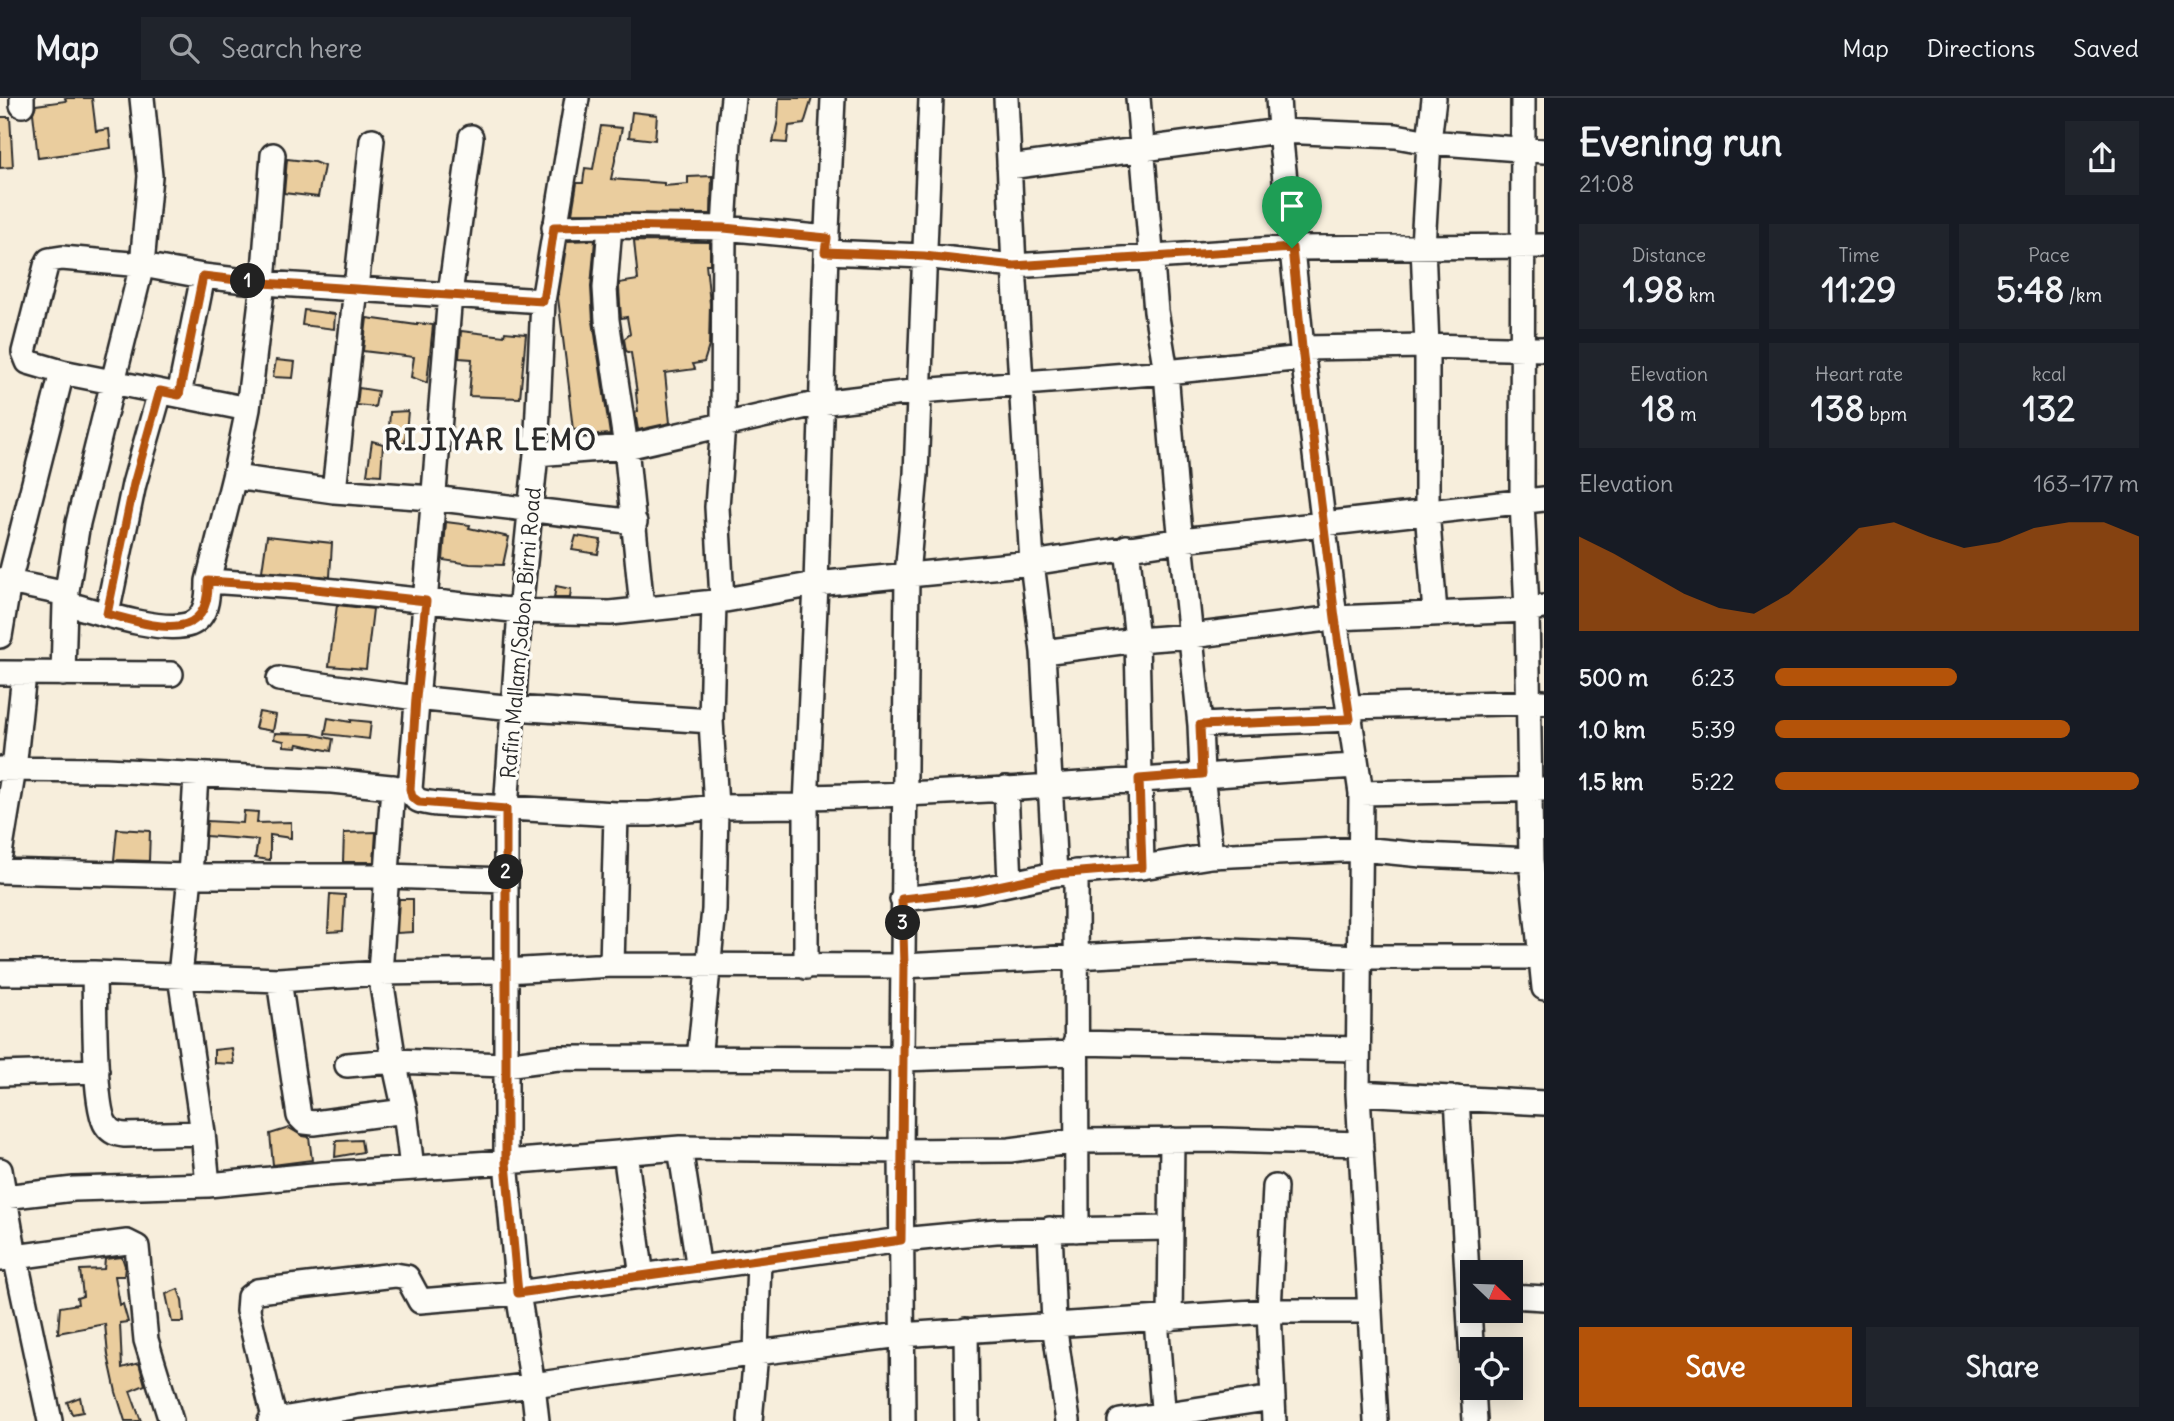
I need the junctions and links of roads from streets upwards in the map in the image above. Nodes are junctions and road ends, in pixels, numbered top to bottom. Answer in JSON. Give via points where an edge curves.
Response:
{"nodes":[{"id":1,"x":142,"y":98,"type":"edge"},
{"id":2,"x":577,"y":98,"type":"edge"},
{"id":3,"x":733,"y":98,"type":"edge"},
{"id":4,"x":833,"y":98,"type":"edge"},
{"id":5,"x":931,"y":98,"type":"edge"},
{"id":6,"x":1006,"y":98,"type":"edge"},
{"id":7,"x":1138,"y":98,"type":"edge"},
{"id":8,"x":1279,"y":98,"type":"edge"},
{"id":9,"x":1434,"y":98,"type":"edge"},
{"id":10,"x":1523,"y":98,"type":"edge"},
{"id":11,"x":1280,"y":131,"type":"junction"},
{"id":12,"x":471,"y":137,"type":"dead end"},
{"id":13,"x":372,"y":140,"type":"dead end"},
{"id":14,"x":1429,"y":142,"type":"junction"},
{"id":15,"x":1142,"y":149,"type":"junction"},
{"id":16,"x":1534,"y":151,"type":"edge"},
{"id":17,"x":273,"y":155,"type":"dead end"},
{"id":18,"x":1009,"y":167,"type":"junction"},
{"id":19,"x":610,"y":226,"type":"junction"},
{"id":20,"x":554,"y":227,"type":"junction"},
{"id":21,"x":724,"y":228,"type":"junction"},
{"id":22,"x":826,"y":245,"type":"junction"},
{"id":23,"x":1423,"y":246,"type":"junction"},
{"id":24,"x":1534,"y":246,"type":"edge"},
{"id":25,"x":1292,"y":248,"type":"junction"},
{"id":26,"x":924,"y":256,"type":"junction"},
{"id":27,"x":1151,"y":259,"type":"junction"},
{"id":28,"x":142,"y":265,"type":"junction"},
{"id":29,"x":1014,"y":266,"type":"junction"},
{"id":30,"x":203,"y":276,"type":"junction"},
{"id":31,"x":263,"y":283,"type":"junction"},
{"id":32,"x":356,"y":288,"type":"junction"},
{"id":33,"x":450,"y":294,"type":"junction"},
{"id":34,"x":543,"y":301,"type":"junction"},
{"id":35,"x":1427,"y":346,"type":"junction"},
{"id":36,"x":1534,"y":349,"type":"edge"},
{"id":37,"x":1302,"y":353,"type":"junction"},
{"id":38,"x":62,"y":372,"type":"junction"},
{"id":39,"x":1166,"y":372,"type":"junction"},
{"id":40,"x":112,"y":382,"type":"junction"},
{"id":41,"x":1022,"y":384,"type":"junction"},
{"id":42,"x":920,"y":391,"type":"junction"},
{"id":43,"x":170,"y":393,"type":"junction"},
{"id":44,"x":820,"y":403,"type":"junction"},
{"id":45,"x":248,"y":409,"type":"junction"},
{"id":46,"x":723,"y":424,"type":"junction"},
{"id":47,"x":626,"y":447,"type":"junction"},
{"id":48,"x":536,"y":454,"type":"junction"},
{"id":49,"x":234,"y":477,"type":"junction"},
{"id":50,"x":334,"y":491,"type":"junction"},
{"id":51,"x":432,"y":498,"type":"junction"},
{"id":52,"x":1533,"y":500,"type":"edge"},
{"id":53,"x":530,"y":509,"type":"junction"},
{"id":54,"x":1427,"y":510,"type":"junction"},
{"id":55,"x":635,"y":522,"type":"junction"},
{"id":56,"x":1324,"y":522,"type":"junction"},
{"id":57,"x":1182,"y":540,"type":"junction"},
{"id":58,"x":1127,"y":547,"type":"junction"},
{"id":59,"x":1032,"y":563,"type":"junction"},
{"id":60,"x":907,"y":575,"type":"junction"},
{"id":61,"x":5,"y":581,"type":"edge"},
{"id":62,"x":208,"y":581,"type":"junction"},
{"id":63,"x":816,"y":584,"type":"junction"},
{"id":64,"x":66,"y":599,"type":"junction"},
{"id":65,"x":426,"y":601,"type":"junction"},
{"id":66,"x":718,"y":601,"type":"junction"},
{"id":67,"x":642,"y":608,"type":"junction"},
{"id":68,"x":1535,"y":609,"type":"edge"},
{"id":69,"x":520,"y":611,"type":"junction"},
{"id":70,"x":1435,"y":613,"type":"junction"},
{"id":71,"x":107,"y":614,"type":"junction"},
{"id":72,"x":1335,"y":618,"type":"junction"},
{"id":73,"x":0,"y":636,"type":"edge"},
{"id":74,"x":1191,"y":636,"type":"junction"},
{"id":75,"x":1137,"y":640,"type":"junction"},
{"id":76,"x":1043,"y":652,"type":"junction"},
{"id":77,"x":0,"y":673,"type":"edge"},
{"id":78,"x":24,"y":674,"type":"junction"},
{"id":79,"x":63,"y":674,"type":"junction"},
{"id":80,"x":171,"y":674,"type":"dead end"},
{"id":81,"x":279,"y":680,"type":"dead end"},
{"id":82,"x":416,"y":698,"type":"junction"},
{"id":83,"x":1536,"y":702,"type":"edge"},
{"id":84,"x":514,"y":708,"type":"junction"},
{"id":85,"x":1350,"y":713,"type":"junction"},
{"id":86,"x":711,"y":720,"type":"junction"},
{"id":87,"x":1200,"y":725,"type":"junction"},
{"id":88,"x":1357,"y":766,"type":"junction"},
{"id":89,"x":7,"y":769,"type":"edge"},
{"id":90,"x":1202,"y":774,"type":"junction"},
{"id":91,"x":196,"y":776,"type":"junction"},
{"id":92,"x":1139,"y":779,"type":"junction"},
{"id":93,"x":1049,"y":786,"type":"junction"},
{"id":94,"x":401,"y":788,"type":"junction"},
{"id":95,"x":1006,"y":788,"type":"junction"},
{"id":96,"x":1538,"y":789,"type":"edge"},
{"id":97,"x":1361,"y":793,"type":"junction"},
{"id":98,"x":905,"y":796,"type":"junction"},
{"id":99,"x":807,"y":802,"type":"junction"},
{"id":100,"x":716,"y":807,"type":"junction"},
{"id":101,"x":506,"y":809,"type":"junction"},
{"id":102,"x":616,"y":814,"type":"junction"},
{"id":103,"x":1361,"y":849,"type":"junction"},
{"id":104,"x":0,"y":854,"type":"edge"},
{"id":105,"x":1212,"y":856,"type":"junction"},
{"id":106,"x":1536,"y":865,"type":"edge"},
{"id":107,"x":1142,"y":867,"type":"junction"},
{"id":108,"x":0,"y":871,"type":"edge"},
{"id":109,"x":1066,"y":873,"type":"junction"},
{"id":110,"x":190,"y":876,"type":"junction"},
{"id":111,"x":387,"y":876,"type":"junction"},
{"id":112,"x":506,"y":880,"type":"junction"},
{"id":113,"x":1010,"y":883,"type":"junction"},
{"id":114,"x":902,"y":899,"type":"junction"},
{"id":115,"x":1358,"y":957,"type":"junction"},
{"id":116,"x":1543,"y":957,"type":"edge"},
{"id":117,"x":1076,"y":958,"type":"junction"},
{"id":118,"x":709,"y":964,"type":"junction"},
{"id":119,"x":612,"y":965,"type":"junction"},
{"id":120,"x":904,"y":966,"type":"junction"},
{"id":121,"x":806,"y":967,"type":"junction"},
{"id":122,"x":505,"y":971,"type":"junction"},
{"id":123,"x":94,"y":972,"type":"junction"},
{"id":124,"x":0,"y":973,"type":"edge"},
{"id":125,"x":380,"y":973,"type":"junction"},
{"id":126,"x":180,"y":976,"type":"junction"},
{"id":127,"x":279,"y":979,"type":"junction"},
{"id":128,"x":1544,"y":988,"type":"edge"},
{"id":129,"x":1076,"y":1048,"type":"junction"},
{"id":130,"x":1357,"y":1049,"type":"junction"},
{"id":131,"x":699,"y":1059,"type":"junction"},
{"id":132,"x":902,"y":1059,"type":"junction"},
{"id":133,"x":394,"y":1061,"type":"junction"},
{"id":134,"x":347,"y":1065,"type":"dead end"},
{"id":135,"x":505,"y":1065,"type":"junction"},
{"id":136,"x":97,"y":1071,"type":"junction"},
{"id":137,"x":0,"y":1074,"type":"edge"},
{"id":138,"x":1357,"y":1093,"type":"junction"},
{"id":139,"x":1457,"y":1098,"type":"junction"},
{"id":140,"x":1544,"y":1103,"type":"edge"},
{"id":141,"x":405,"y":1111,"type":"junction"},
{"id":142,"x":203,"y":1133,"type":"junction"},
{"id":143,"x":1172,"y":1140,"type":"junction"},
{"id":144,"x":1077,"y":1141,"type":"junction"},
{"id":145,"x":1361,"y":1144,"type":"junction"},
{"id":146,"x":680,"y":1148,"type":"junction"},
{"id":147,"x":901,"y":1151,"type":"junction"},
{"id":148,"x":625,"y":1152,"type":"junction"},
{"id":149,"x":506,"y":1163,"type":"junction"},
{"id":150,"x":412,"y":1168,"type":"junction"},
{"id":151,"x":0,"y":1170,"type":"edge"},
{"id":152,"x":208,"y":1185,"type":"junction"},
{"id":153,"x":1275,"y":1187,"type":"dead end"},
{"id":154,"x":4,"y":1197,"type":"junction"},
{"id":155,"x":1171,"y":1228,"type":"junction"},
{"id":156,"x":1050,"y":1229,"type":"junction"},
{"id":157,"x":1077,"y":1230,"type":"junction"},
{"id":158,"x":901,"y":1240,"type":"junction"},
{"id":159,"x":8,"y":1257,"type":"edge"},
{"id":160,"x":759,"y":1259,"type":"junction"},
{"id":161,"x":1468,"y":1260,"type":"edge"},
{"id":162,"x":699,"y":1269,"type":"junction"},
{"id":163,"x":642,"y":1277,"type":"junction"},
{"id":164,"x":518,"y":1293,"type":"junction"},
{"id":165,"x":1523,"y":1297,"type":"edge"},
{"id":166,"x":1544,"y":1298,"type":"edge"},
{"id":167,"x":1269,"y":1311,"type":"junction"},
{"id":168,"x":1369,"y":1311,"type":"junction"},
{"id":169,"x":1163,"y":1319,"type":"junction"},
{"id":170,"x":1054,"y":1324,"type":"junction"},
{"id":171,"x":966,"y":1330,"type":"junction"},
{"id":172,"x":901,"y":1335,"type":"junction"},
{"id":173,"x":756,"y":1353,"type":"junction"},
{"id":174,"x":533,"y":1385,"type":"junction"},
{"id":175,"x":1474,"y":1400,"type":"edge"},
{"id":176,"x":1274,"y":1410,"type":"edge"},
{"id":177,"x":1163,"y":1418,"type":"edge"},
{"id":178,"x":50,"y":1421,"type":"edge"},
{"id":179,"x":171,"y":1421,"type":"edge"},
{"id":180,"x":270,"y":1421,"type":"edge"},
{"id":181,"x":275,"y":1421,"type":"edge"},
{"id":182,"x":537,"y":1421,"type":"edge"},
{"id":183,"x":750,"y":1421,"type":"edge"},
{"id":184,"x":903,"y":1421,"type":"edge"},
{"id":185,"x":967,"y":1421,"type":"edge"},
{"id":186,"x":1068,"y":1421,"type":"edge"},
{"id":187,"x":1120,"y":1421,"type":"edge"},
{"id":188,"x":1376,"y":1421,"type":"edge"},
{"id":189,"x":1475,"y":1421,"type":"edge"}],
"edges":[{"from":1,"to":28,"type":"street","via":[[150,176]]},
{"from":2,"to":20,"type":"street","name":"Rafin Mallam/Sabon Birni Road"},
{"from":3,"to":21,"type":"street"},
{"from":4,"to":22,"type":"street"},
{"from":5,"to":26,"type":"street"},
{"from":6,"to":18,"type":"street"},
{"from":7,"to":15,"type":"street"},
{"from":8,"to":11,"type":"street"},
{"from":9,"to":14,"type":"street"},
{"from":10,"to":16,"type":"street"},
{"from":11,"to":14,"type":"street","via":[[1396,136]]},
{"from":11,"to":15,"type":"street"},
{"from":11,"to":25,"type":"street"},
{"from":12,"to":33,"type":"street"},
{"from":13,"to":32,"type":"street"},
{"from":14,"to":16,"type":"street"},
{"from":14,"to":23,"type":"street"},
{"from":15,"to":18,"type":"street"},
{"from":15,"to":27,"type":"street"},
{"from":16,"to":24,"type":"street"},
{"from":17,"to":31,"type":"street"},
{"from":18,"to":29,"type":"street"},
{"from":19,"to":20,"type":"street"},
{"from":19,"to":21,"type":"street"},
{"from":19,"to":47,"type":"street","via":[[607,320]]},
{"from":20,"to":34,"type":"street","name":"Rafin Mallam/Sabon Birni Road"},
{"from":21,"to":22,"type":"street"},
{"from":21,"to":46,"type":"street"},
{"from":22,"to":26,"type":"street"},
{"from":22,"to":44,"type":"street"},
{"from":23,"to":24,"type":"street"},
{"from":23,"to":25,"type":"street"},
{"from":23,"to":35,"type":"street"},
{"from":24,"to":36,"type":"street"},
{"from":25,"to":27,"type":"street"},
{"from":25,"to":37,"type":"street"},
{"from":26,"to":29,"type":"street"},
{"from":26,"to":42,"type":"street"},
{"from":27,"to":29,"type":"street"},
{"from":27,"to":39,"type":"street"},
{"from":28,"to":30,"type":"street"},
{"from":28,"to":38,"type":"street","via":[[49,260],[24,352],[28,362]]},
{"from":28,"to":40,"type":"street"},
{"from":29,"to":41,"type":"street"},
{"from":30,"to":31,"type":"street"},
{"from":30,"to":43,"type":"street"},
{"from":31,"to":32,"type":"street"},
{"from":31,"to":45,"type":"street"},
{"from":32,"to":33,"type":"street"},
{"from":32,"to":50,"type":"street"},
{"from":33,"to":34,"type":"street"},
{"from":33,"to":51,"type":"street"},
{"from":34,"to":48,"type":"street","name":"Rafin Mallam/Sabon Birni Road"},
{"from":35,"to":36,"type":"street"},
{"from":35,"to":37,"type":"street"},
{"from":35,"to":54,"type":"street"},
{"from":36,"to":52,"type":"street"},
{"from":37,"to":39,"type":"street"},
{"from":37,"to":56,"type":"street"},
{"from":38,"to":40,"type":"street"},
{"from":38,"to":61,"type":"street"},
{"from":39,"to":41,"type":"street"},
{"from":39,"to":57,"type":"street"},
{"from":40,"to":43,"type":"street"},
{"from":40,"to":64,"type":"street","via":[[78,523]]},
{"from":41,"to":42,"type":"street"},
{"from":41,"to":59,"type":"street"},
{"from":42,"to":44,"type":"street"},
{"from":42,"to":60,"type":"street"},
{"from":43,"to":45,"type":"street"},
{"from":43,"to":71,"type":"street","via":[[134,484]]},
{"from":44,"to":46,"type":"street"},
{"from":44,"to":63,"type":"street"},
{"from":45,"to":49,"type":"street"},
{"from":46,"to":47,"type":"street"},
{"from":46,"to":66,"type":"street","via":[[717,507]]},
{"from":47,"to":48,"type":"street"},
{"from":47,"to":55,"type":"street"},
{"from":48,"to":53,"type":"street","name":"Rafin Mallam/Sabon Birni Road"},
{"from":49,"to":50,"type":"street"},
{"from":49,"to":62,"type":"street"},
{"from":50,"to":51,"type":"street"},
{"from":51,"to":53,"type":"street"},
{"from":51,"to":65,"type":"street"},
{"from":52,"to":54,"type":"street"},
{"from":52,"to":68,"type":"street"},
{"from":53,"to":55,"type":"street"},
{"from":53,"to":69,"type":"street","name":"Rafin Mallam/Sabon Birni Road"},
{"from":54,"to":56,"type":"street"},
{"from":54,"to":70,"type":"street"},
{"from":55,"to":67,"type":"street"},
{"from":56,"to":57,"type":"street"},
{"from":56,"to":72,"type":"street"},
{"from":57,"to":58,"type":"street"},
{"from":57,"to":74,"type":"street"},
{"from":58,"to":59,"type":"street"},
{"from":58,"to":75,"type":"street"},
{"from":59,"to":60,"type":"street"},
{"from":59,"to":76,"type":"street"},
{"from":60,"to":63,"type":"street"},
{"from":60,"to":98,"type":"street"},
{"from":61,"to":64,"type":"street"},
{"from":61,"to":73,"type":"street"},
{"from":62,"to":65,"type":"street"},
{"from":62,"to":71,"type":"street","via":[[204,612],[192,623],[173,627]]},
{"from":63,"to":66,"type":"street"},
{"from":63,"to":99,"type":"street"},
{"from":64,"to":71,"type":"street"},
{"from":64,"to":79,"type":"street"},
{"from":65,"to":69,"type":"street"},
{"from":65,"to":82,"type":"street"},
{"from":66,"to":67,"type":"street"},
{"from":66,"to":86,"type":"street"},
{"from":67,"to":69,"type":"street","via":[[610,613]]},
{"from":68,"to":70,"type":"street"},
{"from":68,"to":83,"type":"street"},
{"from":69,"to":84,"type":"street","name":"Rafin Mallam/Sabon Birni Road"},
{"from":70,"to":72,"type":"street"},
{"from":72,"to":74,"type":"street"},
{"from":72,"to":85,"type":"street"},
{"from":74,"to":75,"type":"street"},
{"from":74,"to":87,"type":"street"},
{"from":75,"to":76,"type":"street"},
{"from":75,"to":92,"type":"street"},
{"from":76,"to":93,"type":"street"},
{"from":77,"to":78,"type":"street"},
{"from":78,"to":79,"type":"street"},
{"from":78,"to":89,"type":"street"},
{"from":79,"to":80,"type":"street"},
{"from":81,"to":82,"type":"street"},
{"from":82,"to":84,"type":"street"},
{"from":82,"to":94,"type":"street"},
{"from":83,"to":85,"type":"street"},
{"from":83,"to":96,"type":"street"},
{"from":84,"to":86,"type":"street"},
{"from":84,"to":101,"type":"street","name":"Rafin Mallam/Sabon Birni Road"},
{"from":85,"to":87,"type":"street"},
{"from":85,"to":88,"type":"street"},
{"from":86,"to":100,"type":"street"},
{"from":87,"to":90,"type":"street"},
{"from":88,"to":90,"type":"street"},
{"from":88,"to":97,"type":"street"},
{"from":89,"to":91,"type":"street"},
{"from":89,"to":104,"type":"street"},
{"from":90,"to":92,"type":"street"},
{"from":90,"to":105,"type":"street"},
{"from":91,"to":94,"type":"street"},
{"from":91,"to":110,"type":"street"},
{"from":92,"to":93,"type":"street"},
{"from":92,"to":107,"type":"street"},
{"from":93,"to":95,"type":"street"},
{"from":93,"to":109,"type":"street"},
{"from":94,"to":101,"type":"street","via":[[419,802]]},
{"from":94,"to":111,"type":"street"},
{"from":95,"to":98,"type":"street"},
{"from":95,"to":113,"type":"street"},
{"from":96,"to":97,"type":"street"},
{"from":96,"to":106,"type":"street"},
{"from":97,"to":103,"type":"street"},
{"from":98,"to":99,"type":"street"},
{"from":98,"to":114,"type":"street"},
{"from":99,"to":100,"type":"street"},
{"from":99,"to":121,"type":"street"},
{"from":100,"to":102,"type":"street"},
{"from":100,"to":118,"type":"street"},
{"from":101,"to":102,"type":"street"},
{"from":101,"to":112,"type":"street","name":"Rafin Mallam/Sabon Birni Road"},
{"from":102,"to":119,"type":"street"},
{"from":103,"to":105,"type":"street"},
{"from":103,"to":106,"type":"street"},
{"from":103,"to":115,"type":"street"},
{"from":105,"to":107,"type":"street"},
{"from":106,"to":116,"type":"street"},
{"from":107,"to":109,"type":"street"},
{"from":108,"to":110,"type":"street"},
{"from":109,"to":113,"type":"street"},
{"from":109,"to":117,"type":"street"},
{"from":110,"to":111,"type":"street"},
{"from":110,"to":126,"type":"street"},
{"from":111,"to":112,"type":"street"},
{"from":111,"to":125,"type":"street"},
{"from":112,"to":122,"type":"street","name":"Rafin Mallam/Sabon Birni Road"},
{"from":113,"to":114,"type":"street"},
{"from":114,"to":120,"type":"street"},
{"from":115,"to":116,"type":"street"},
{"from":115,"to":117,"type":"street","via":[[1208,950]]},
{"from":115,"to":130,"type":"street"},
{"from":116,"to":128,"type":"street"},
{"from":117,"to":120,"type":"street"},
{"from":117,"to":129,"type":"street"},
{"from":118,"to":119,"type":"street"},
{"from":118,"to":121,"type":"street"},
{"from":118,"to":131,"type":"street"},
{"from":119,"to":122,"type":"street"},
{"from":120,"to":121,"type":"street"},
{"from":120,"to":132,"type":"street"},
{"from":122,"to":125,"type":"street"},
{"from":122,"to":135,"type":"street","name":"Rafin Mallam/Sabon Birni Road"},
{"from":123,"to":124,"type":"street"},
{"from":123,"to":126,"type":"street"},
{"from":123,"to":136,"type":"street"},
{"from":125,"to":127,"type":"street"},
{"from":125,"to":133,"type":"street"},
{"from":126,"to":127,"type":"street"},
{"from":126,"to":142,"type":"street"},
{"from":127,"to":141,"type":"street","via":[[299,1116],[314,1123]]},
{"from":129,"to":130,"type":"street"},
{"from":129,"to":132,"type":"street"},
{"from":129,"to":144,"type":"street"},
{"from":130,"to":138,"type":"street"},
{"from":131,"to":132,"type":"street"},
{"from":131,"to":135,"type":"street","via":[[558,1058]]},
{"from":132,"to":147,"type":"street"},
{"from":133,"to":134,"type":"street"},
{"from":133,"to":135,"type":"street"},
{"from":133,"to":141,"type":"street"},
{"from":135,"to":149,"type":"street","name":"Rafin Mallam/Sabon Birni Road"},
{"from":136,"to":137,"type":"street"},
{"from":136,"to":142,"type":"street","via":[[102,1116],[115,1133]]},
{"from":138,"to":139,"type":"street"},
{"from":138,"to":145,"type":"street"},
{"from":139,"to":140,"type":"street"},
{"from":139,"to":161,"type":"street"},
{"from":141,"to":150,"type":"street"},
{"from":142,"to":152,"type":"street"},
{"from":143,"to":144,"type":"street"},
{"from":143,"to":145,"type":"street"},
{"from":143,"to":155,"type":"street"},
{"from":144,"to":147,"type":"street","via":[[1010,1150]]},
{"from":144,"to":157,"type":"street"},
{"from":145,"to":168,"type":"street"},
{"from":146,"to":147,"type":"street"},
{"from":146,"to":148,"type":"street"},
{"from":146,"to":162,"type":"street"},
{"from":147,"to":158,"type":"street"},
{"from":148,"to":149,"type":"street"},
{"from":148,"to":163,"type":"street"},
{"from":149,"to":150,"type":"street"},
{"from":149,"to":164,"type":"street","name":"Rafin Mallam/Sabon Birni Road"},
{"from":150,"to":152,"type":"street"},
{"from":151,"to":154,"type":"street"},
{"from":152,"to":154,"type":"street","via":[[74,1189]]},
{"from":153,"to":167,"type":"street"},
{"from":154,"to":159,"type":"street"},
{"from":155,"to":157,"type":"street"},
{"from":155,"to":169,"type":"street"},
{"from":156,"to":157,"type":"street"},
{"from":156,"to":158,"type":"street"},
{"from":156,"to":170,"type":"street"},
{"from":158,"to":160,"type":"street"},
{"from":158,"to":172,"type":"street"},
{"from":159,"to":178,"type":"street"},
{"from":159,"to":179,"type":"street","via":[[127,1242],[137,1247],[146,1340]]},
{"from":160,"to":162,"type":"street"},
{"from":160,"to":173,"type":"street"},
{"from":162,"to":163,"type":"street"},
{"from":163,"to":164,"type":"street"},
{"from":164,"to":174,"type":"street","name":"Rafin Mallam/Sabon Birni Road"},
{"from":164,"to":181,"type":"street","via":[[420,1301],[407,1277],[395,1275],[257,1291],[249,1297],[248,1311]]},
{"from":165,"to":166,"type":"street"},
{"from":167,"to":168,"type":"street"},
{"from":167,"to":169,"type":"street"},
{"from":167,"to":176,"type":"street"},
{"from":168,"to":188,"type":"street"},
{"from":169,"to":170,"type":"street"},
{"from":169,"to":177,"type":"street"},
{"from":170,"to":171,"type":"street"},
{"from":170,"to":186,"type":"street"},
{"from":171,"to":172,"type":"street"},
{"from":171,"to":185,"type":"street"},
{"from":172,"to":173,"type":"street"},
{"from":172,"to":184,"type":"street"},
{"from":173,"to":174,"type":"street"},
{"from":173,"to":183,"type":"street"},
{"from":174,"to":181,"type":"street"},
{"from":174,"to":182,"type":"street","name":"Rafin Mallam/Sabon Birni Road"},
{"from":175,"to":189,"type":"street"},
{"from":176,"to":177,"type":"street"},
{"from":177,"to":187,"type":"street"},
{"from":180,"to":181,"type":"street"}]}
